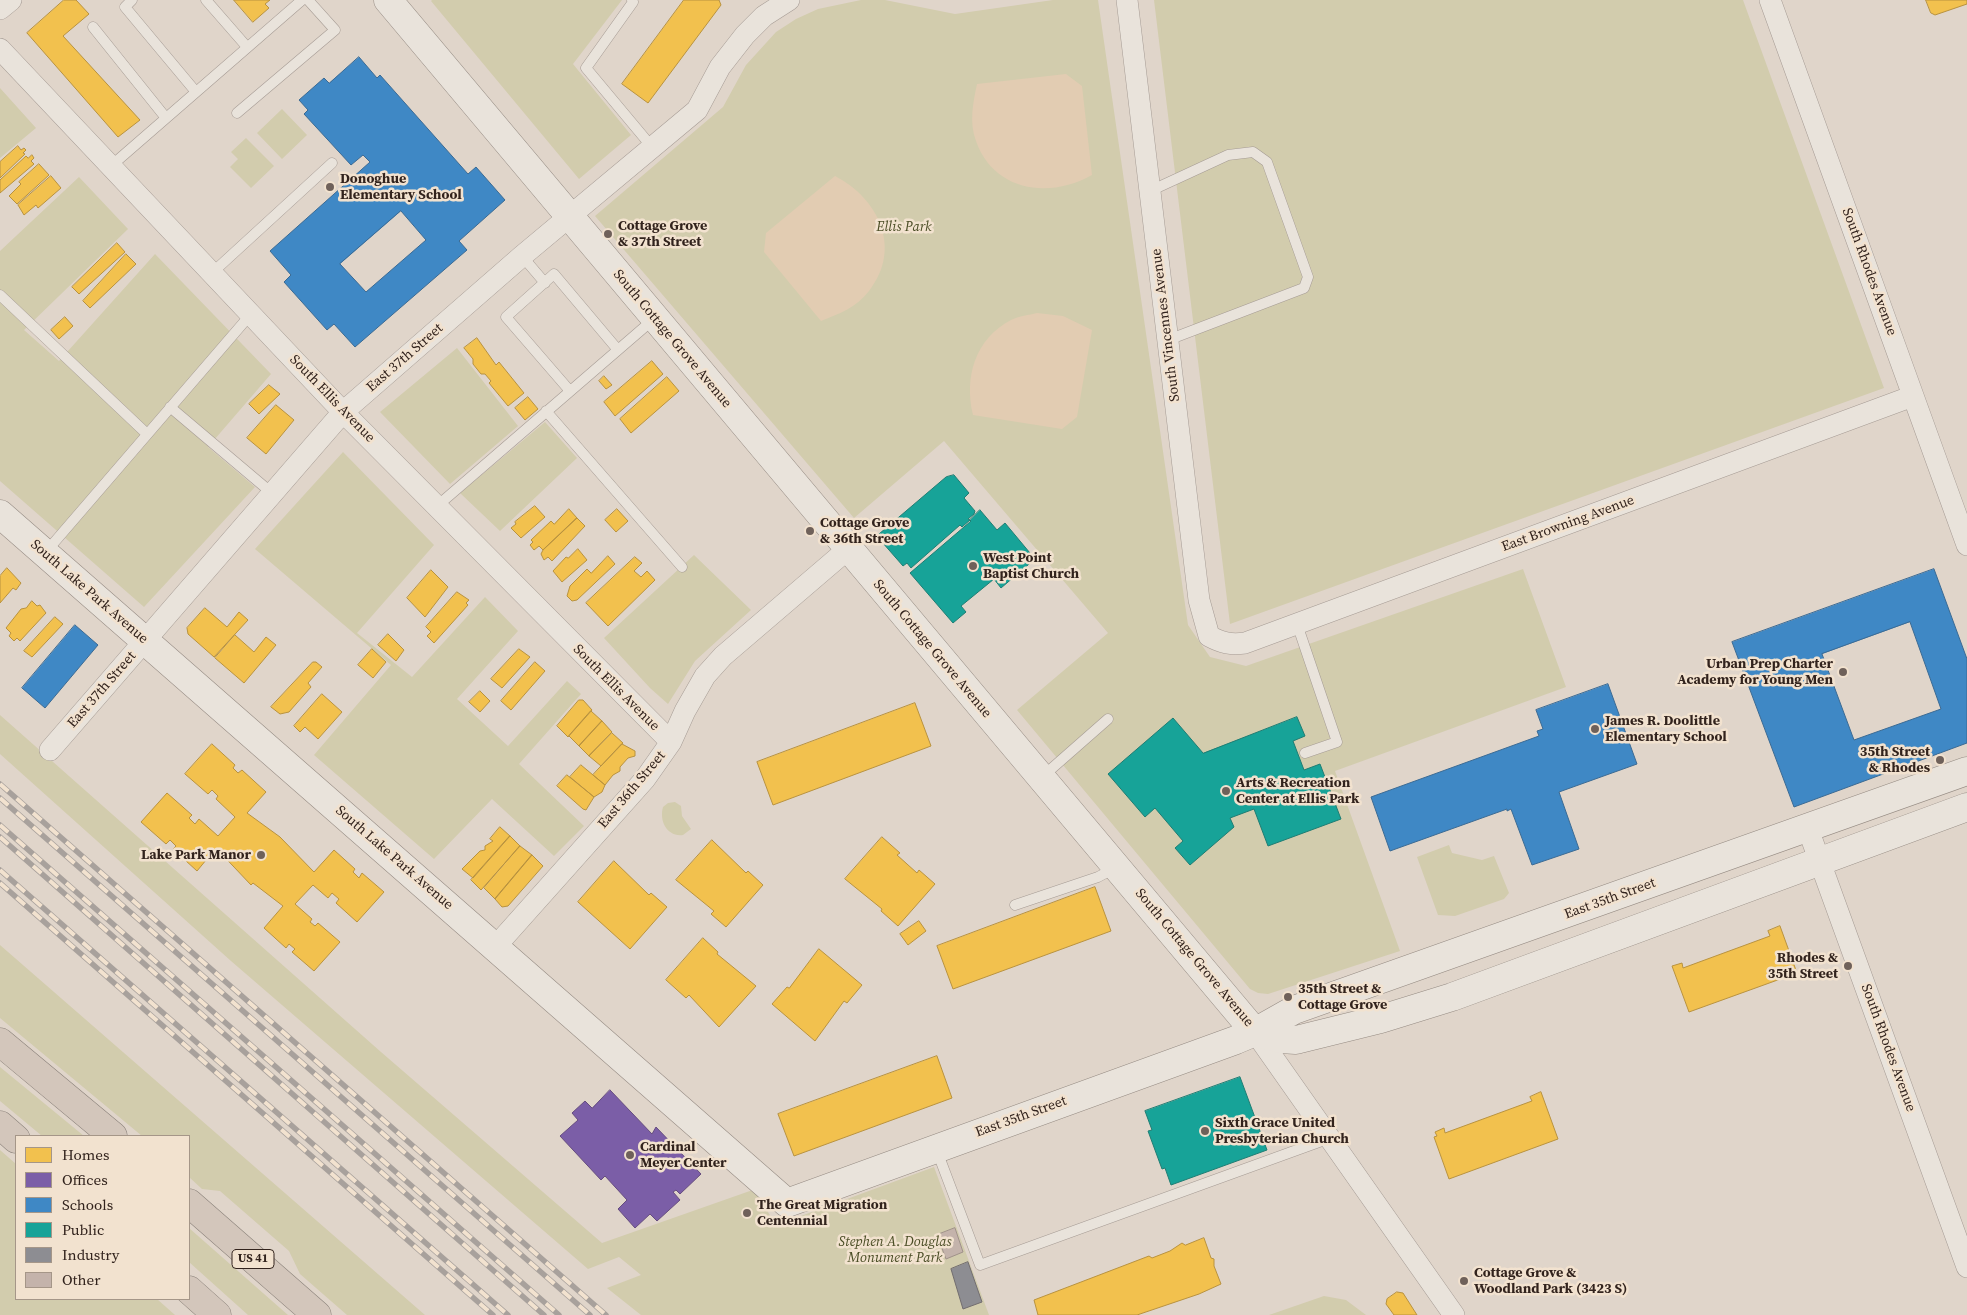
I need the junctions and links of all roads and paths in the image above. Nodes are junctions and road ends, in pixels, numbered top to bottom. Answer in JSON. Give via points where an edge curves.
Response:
{"nodes":[{"id":1,"x":11,"y":0,"type":"edge"},
{"id":2,"x":132,"y":0,"type":"edge"},
{"id":3,"x":206,"y":0,"type":"edge"},
{"id":4,"x":302,"y":0,"type":"edge"},
{"id":5,"x":308,"y":0,"type":"edge"},
{"id":6,"x":390,"y":0,"type":"edge"},
{"id":7,"x":632,"y":0,"type":"edge"},
{"id":8,"x":789,"y":0,"type":"edge"},
{"id":9,"x":1127,"y":0,"type":"edge"},
{"id":10,"x":1770,"y":0,"type":"edge"},
{"id":11,"x":760,"y":8,"type":"edge"},
{"id":12,"x":0,"y":9,"type":"edge"},
{"id":13,"x":92,"y":26,"type":"dead end"},
{"id":14,"x":247,"y":47,"type":"junction"},
{"id":15,"x":0,"y":49,"type":"edge"},
{"id":16,"x":196,"y":92,"type":"junction"},
{"id":17,"x":237,"y":113,"type":"dead end"},
{"id":18,"x":166,"y":118,"type":"junction"},
{"id":19,"x":652,"y":147,"type":"junction"},
{"id":20,"x":332,"y":163,"type":"dead end"},
{"id":21,"x":111,"y":166,"type":"junction"},
{"id":22,"x":1150,"y":191,"type":"junction"},
{"id":23,"x":569,"y":217,"type":"junction"},
{"id":24,"x":522,"y":256,"type":"junction"},
{"id":25,"x":212,"y":273,"type":"junction"},
{"id":26,"x":545,"y":282,"type":"junction"},
{"id":27,"x":0,"y":295,"type":"edge"},
{"id":28,"x":251,"y":314,"type":"junction"},
{"id":29,"x":655,"y":318,"type":"junction"},
{"id":30,"x":1168,"y":340,"type":"junction"},
{"id":31,"x":618,"y":350,"type":"junction"},
{"id":32,"x":570,"y":391,"type":"junction"},
{"id":33,"x":1913,"y":396,"type":"junction"},
{"id":34,"x":170,"y":408,"type":"junction"},
{"id":35,"x":546,"y":411,"type":"junction"},
{"id":36,"x":343,"y":412,"type":"junction"},
{"id":37,"x":147,"y":434,"type":"junction"},
{"id":38,"x":273,"y":494,"type":"junction"},
{"id":39,"x":436,"y":506,"type":"junction"},
{"id":40,"x":0,"y":514,"type":"edge"},
{"id":41,"x":1967,"y":545,"type":"edge"},
{"id":42,"x":848,"y":549,"type":"junction"},
{"id":43,"x":44,"y":553,"type":"junction"},
{"id":44,"x":682,"y":566,"type":"dead end"},
{"id":45,"x":1297,"y":624,"type":"junction"},
{"id":46,"x":145,"y":642,"type":"junction"},
{"id":47,"x":1221,"y":642,"type":"joint"},
{"id":48,"x":1108,"y":719,"type":"dead end"},
{"id":49,"x":671,"y":742,"type":"junction"},
{"id":50,"x":50,"y":750,"type":"dead end"},
{"id":51,"x":1305,"y":754,"type":"dead end"},
{"id":52,"x":1967,"y":771,"type":"edge"},
{"id":53,"x":1041,"y":778,"type":"junction"},
{"id":54,"x":1967,"y":806,"type":"edge"},
{"id":55,"x":1808,"y":829,"type":"junction"},
{"id":56,"x":1820,"y":861,"type":"junction"},
{"id":57,"x":1116,"y":867,"type":"junction"},
{"id":58,"x":1015,"y":905,"type":"dead end"},
{"id":59,"x":496,"y":946,"type":"junction"},
{"id":60,"x":1256,"y":1032,"type":"junction"},
{"id":61,"x":0,"y":1042,"type":"edge"},
{"id":62,"x":0,"y":1125,"type":"edge"},
{"id":63,"x":112,"y":1135,"type":"edge"},
{"id":64,"x":15,"y":1138,"type":"edge"},
{"id":65,"x":1330,"y":1138,"type":"junction"},
{"id":66,"x":936,"y":1148,"type":"junction"},
{"id":67,"x":788,"y":1203,"type":"joint"},
{"id":68,"x":190,"y":1204,"type":"edge"},
{"id":69,"x":1967,"y":1267,"type":"edge"},
{"id":70,"x":190,"y":1291,"type":"edge"},
{"id":71,"x":217,"y":1315,"type":"edge"},
{"id":72,"x":317,"y":1315,"type":"edge"},
{"id":73,"x":1454,"y":1315,"type":"edge"}],
"edges":[{"from":1,"to":12,"type":"street"},
{"from":2,"to":16,"type":"lane","via":[[125,7]]},
{"from":3,"to":14,"type":"lane"},
{"from":4,"to":14,"type":"lane"},
{"from":5,"to":17,"type":"lane","via":[[335,30]]},
{"from":6,"to":23,"type":"main road","name":"South Cottage Grove Avenue"},
{"from":7,"to":19,"type":"lane","via":[[586,68]]},
{"from":8,"to":11,"type":"street","name":"East 37th Street"},
{"from":9,"to":22,"type":"street","name":"South Vincennes Avenue"},
{"from":10,"to":33,"type":"street","name":"South Rhodes Avenue"},
{"from":11,"to":19,"type":"street","name":"East 37th Street","via":[[745,35],[720,67],[698,110]]},
{"from":13,"to":18,"type":"lane"},
{"from":14,"to":16,"type":"lane"},
{"from":15,"to":21,"type":"street","name":"South Ellis Avenue"},
{"from":16,"to":18,"type":"lane"},
{"from":18,"to":21,"type":"lane"},
{"from":19,"to":23,"type":"street","name":"East 37th Street"},
{"from":20,"to":25,"type":"lane"},
{"from":21,"to":25,"type":"street","name":"South Ellis Avenue"},
{"from":22,"to":30,"type":"street","name":"South Vincennes Avenue"},
{"from":22,"to":30,"type":"lane","via":[[1228,155],[1253,152],[1267,162],[1308,277],[1304,288]]},
{"from":23,"to":24,"type":"street","name":"East 37th Street"},
{"from":23,"to":29,"type":"main road","name":"South Cottage Grove Avenue"},
{"from":24,"to":26,"type":"lane"},
{"from":24,"to":36,"type":"street","name":"East 37th Street"},
{"from":25,"to":28,"type":"street","name":"South Ellis Avenue"},
{"from":26,"to":31,"type":"lane","via":[[554,274]]},
{"from":26,"to":32,"type":"lane","via":[[506,317]]},
{"from":27,"to":37,"type":"lane"},
{"from":28,"to":34,"type":"lane"},
{"from":28,"to":36,"type":"street","name":"South Ellis Avenue"},
{"from":29,"to":31,"type":"lane"},
{"from":29,"to":42,"type":"main road","name":"South Cottage Grove Avenue"},
{"from":30,"to":47,"type":"street","name":"South Vincennes Avenue","via":[[1199,600],[1209,636]]},
{"from":31,"to":32,"type":"lane"},
{"from":32,"to":35,"type":"lane"},
{"from":33,"to":41,"type":"street","name":"South Rhodes Avenue"},
{"from":33,"to":45,"type":"street","name":"East Browning Avenue"},
{"from":34,"to":37,"type":"lane"},
{"from":34,"to":38,"type":"lane"},
{"from":35,"to":39,"type":"lane"},
{"from":35,"to":44,"type":"lane"},
{"from":36,"to":38,"type":"street","name":"East 37th Street"},
{"from":36,"to":39,"type":"street","name":"South Ellis Avenue"},
{"from":37,"to":43,"type":"lane"},
{"from":38,"to":46,"type":"street","name":"East 37th Street"},
{"from":39,"to":49,"type":"street","name":"South Ellis Avenue"},
{"from":40,"to":43,"type":"main road","name":"South Lake Park Avenue"},
{"from":42,"to":49,"type":"street","name":"East 36th Street","via":[[723,656],[705,676]]},
{"from":42,"to":53,"type":"main road","name":"South Cottage Grove Avenue"},
{"from":43,"to":46,"type":"main road","name":"South Lake Park Avenue"},
{"from":45,"to":47,"type":"street","name":"East Browning Avenue","via":[[1246,643],[1232,645]]},
{"from":45,"to":51,"type":"lane","via":[[1337,742]]},
{"from":46,"to":50,"type":"street","name":"East 37th Street"},
{"from":46,"to":59,"type":"main road","name":"South Lake Park Avenue"},
{"from":48,"to":53,"type":"lane"},
{"from":49,"to":59,"type":"street","name":"East 36th Street","via":[[645,779]]},
{"from":52,"to":55,"type":"main road","name":"East 35th Street"},
{"from":53,"to":57,"type":"main road","name":"South Cottage Grove Avenue"},
{"from":54,"to":56,"type":"main road"},
{"from":55,"to":56,"type":"street","name":"South Rhodes Avenue"},
{"from":55,"to":60,"type":"main road","name":"East 35th Street","via":[[1294,1010]]},
{"from":56,"to":60,"type":"main road","via":[[1414,1010],[1296,1040]]},
{"from":56,"to":69,"type":"street","name":"South Rhodes Avenue"},
{"from":57,"to":58,"type":"lane","via":[[1098,877]]},
{"from":57,"to":60,"type":"main road","name":"South Cottage Grove Avenue"},
{"from":59,"to":67,"type":"main road","name":"South Lake Park Avenue"},
{"from":60,"to":65,"type":"street","name":"South Cottage Grove Avenue"},
{"from":60,"to":66,"type":"main road","name":"East 35th Street"},
{"from":61,"to":63,"type":"highway"},
{"from":62,"to":64,"type":"highway"},
{"from":65,"to":66,"type":"lane","via":[[980,1265]]},
{"from":65,"to":73,"type":"street","name":"South Cottage Grove Avenue"},
{"from":66,"to":67,"type":"main road","name":"East 35th Street"},
{"from":68,"to":72,"type":"highway","number":"US 41"},
{"from":70,"to":71,"type":"highway"}]}
